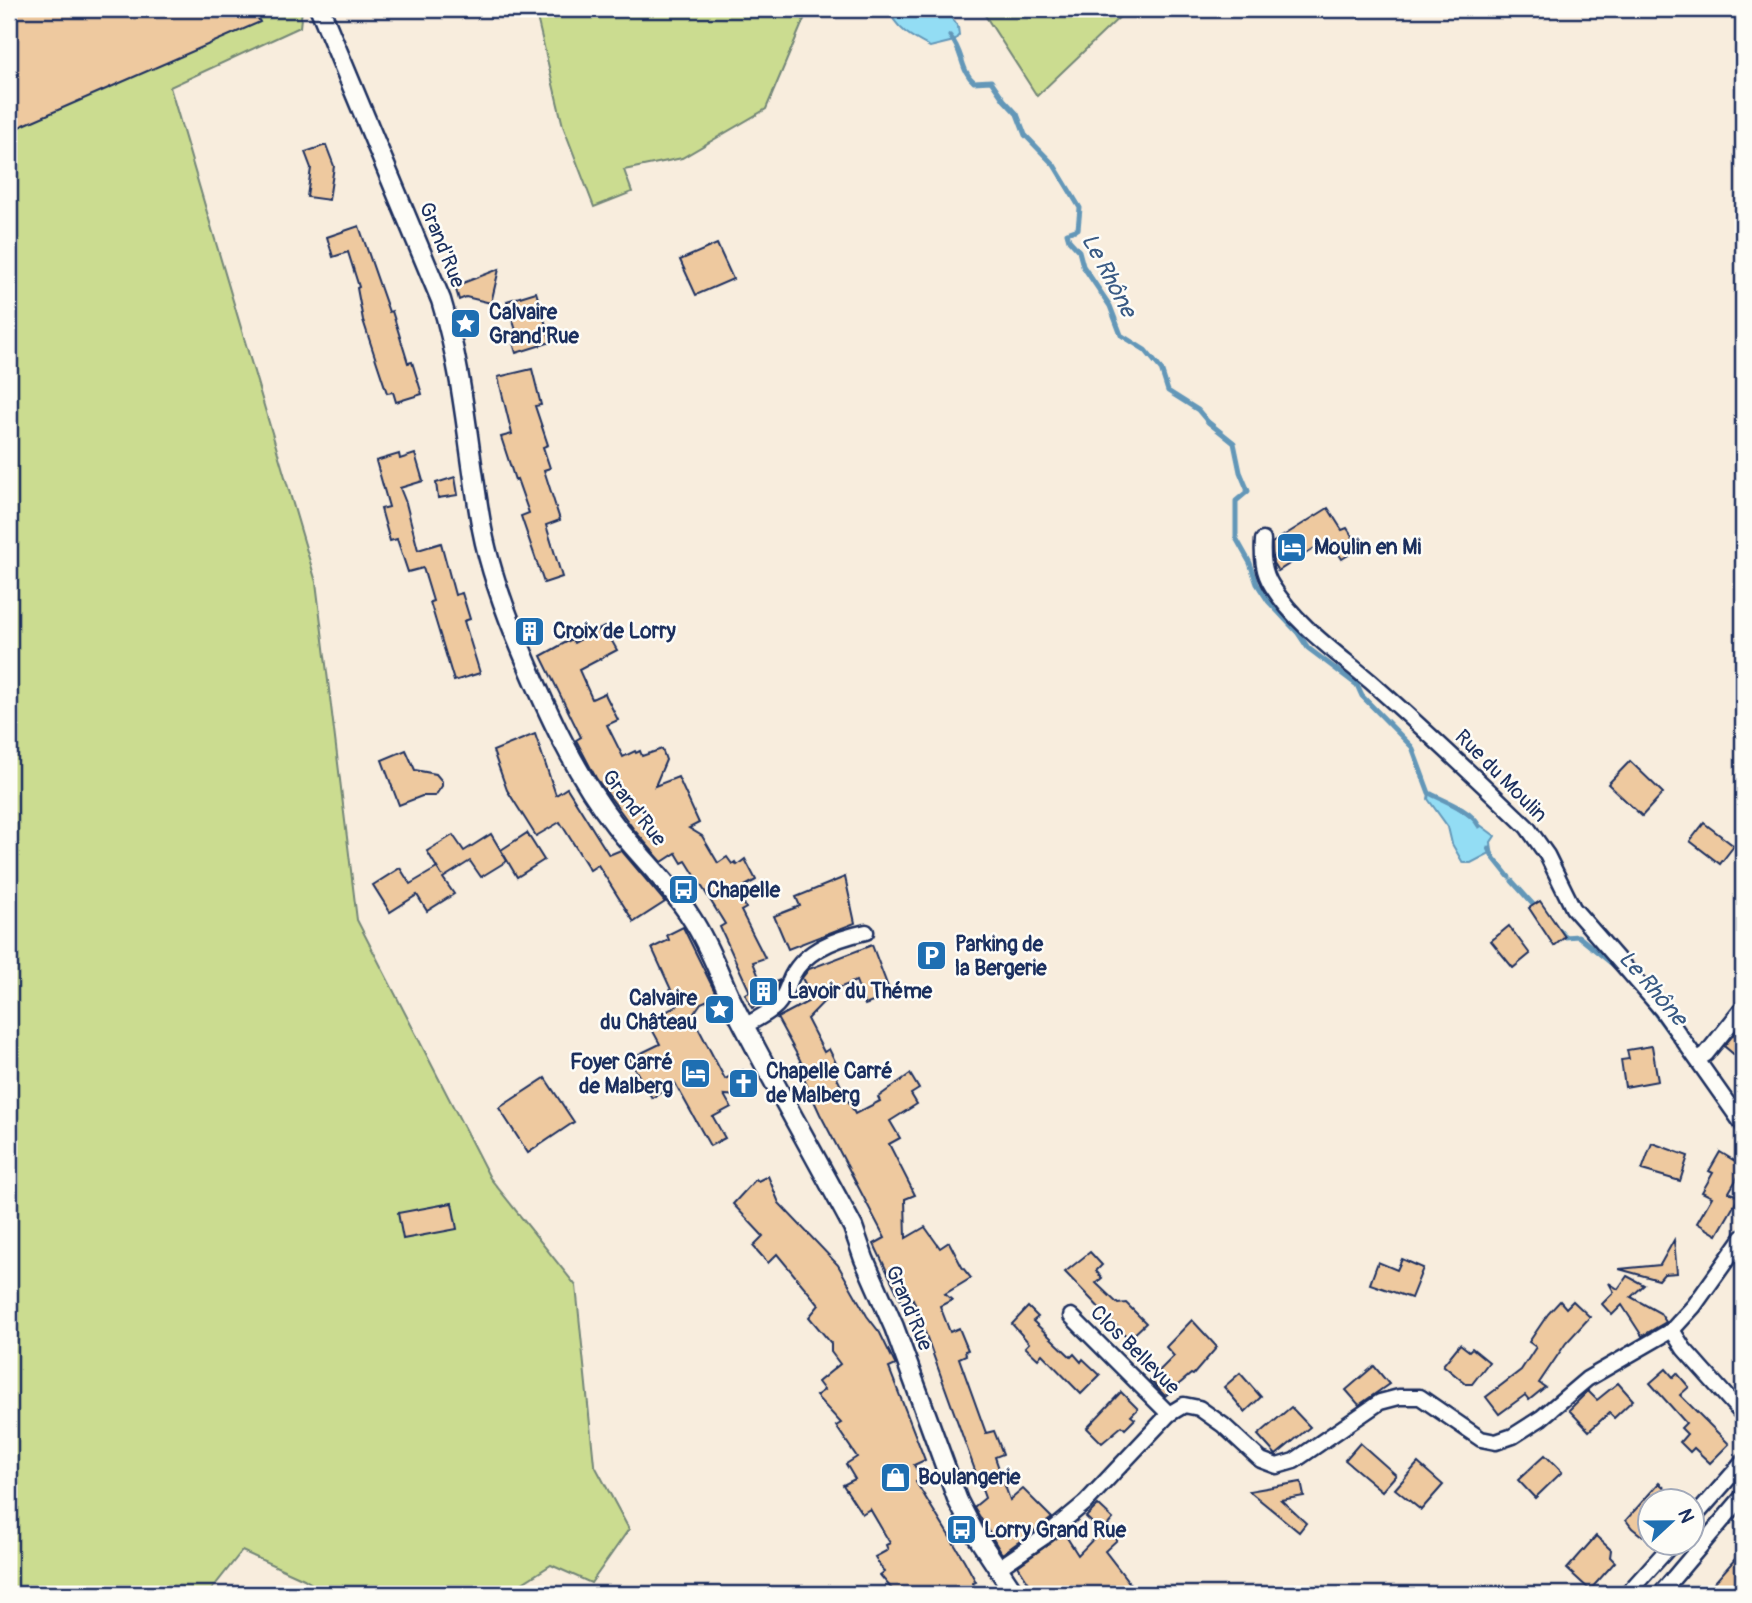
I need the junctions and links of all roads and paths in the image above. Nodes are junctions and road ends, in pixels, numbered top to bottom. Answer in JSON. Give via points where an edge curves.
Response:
{"nodes":[{"id":1,"x":320,"y":9,"type":"edge"},
{"id":2,"x":1263,"y":540,"type":"dead end"},
{"id":3,"x":866,"y":932,"type":"dead end"},
{"id":4,"x":1743,"y":1008,"type":"edge"},
{"id":5,"x":744,"y":1026,"type":"junction"},
{"id":6,"x":1698,"y":1059,"type":"junction"},
{"id":7,"x":1743,"y":1125,"type":"edge"},
{"id":8,"x":1743,"y":1237,"type":"edge"},
{"id":9,"x":1071,"y":1316,"type":"dead end"},
{"id":10,"x":1672,"y":1330,"type":"junction"},
{"id":11,"x":1169,"y":1414,"type":"junction"},
{"id":12,"x":1743,"y":1415,"type":"edge"},
{"id":13,"x":1743,"y":1462,"type":"edge"},
{"id":14,"x":1743,"y":1496,"type":"edge"},
{"id":15,"x":1706,"y":1504,"type":"edge"},
{"id":16,"x":1659,"y":1558,"type":"edge"},
{"id":17,"x":997,"y":1569,"type":"junction"},
{"id":18,"x":1015,"y":1594,"type":"edge"},
{"id":19,"x":1627,"y":1594,"type":"edge"},
{"id":20,"x":1660,"y":1594,"type":"edge"}],
"edges":[{"from":1,"to":5,"type":"street","name":"Grand'Rue","via":[[450,331],[482,530],[523,654],[580,776],[684,905]]},
{"from":2,"to":6,"type":"street","name":"Rue du Moulin","via":[[1262,561],[1270,584],[1285,604],[1527,827],[1547,855],[1573,908],[1662,1010]]},
{"from":3,"to":5,"type":"street","via":[[809,955],[776,1006]]},
{"from":4,"to":6,"type":"street"},
{"from":5,"to":17,"type":"street","name":"Grand'Rue","via":[[853,1227],[958,1502]]},
{"from":6,"to":7,"type":"street","name":"Rue du Moulin"},
{"from":8,"to":10,"type":"street"},
{"from":9,"to":11,"type":"street","name":"Clos Bellevue"},
{"from":10,"to":11,"type":"street","via":[[1587,1379],[1513,1436],[1496,1441],[1481,1439],[1420,1397],[1399,1397],[1380,1402],[1294,1461],[1278,1465],[1261,1460],[1199,1408],[1184,1405]]},
{"from":10,"to":12,"type":"street"},
{"from":11,"to":17,"type":"street","via":[[1085,1503]]},
{"from":13,"to":15,"type":"street"},
{"from":14,"to":20,"type":"street"},
{"from":16,"to":19,"type":"street"},
{"from":17,"to":18,"type":"street","name":"Grand'Rue"}]}
